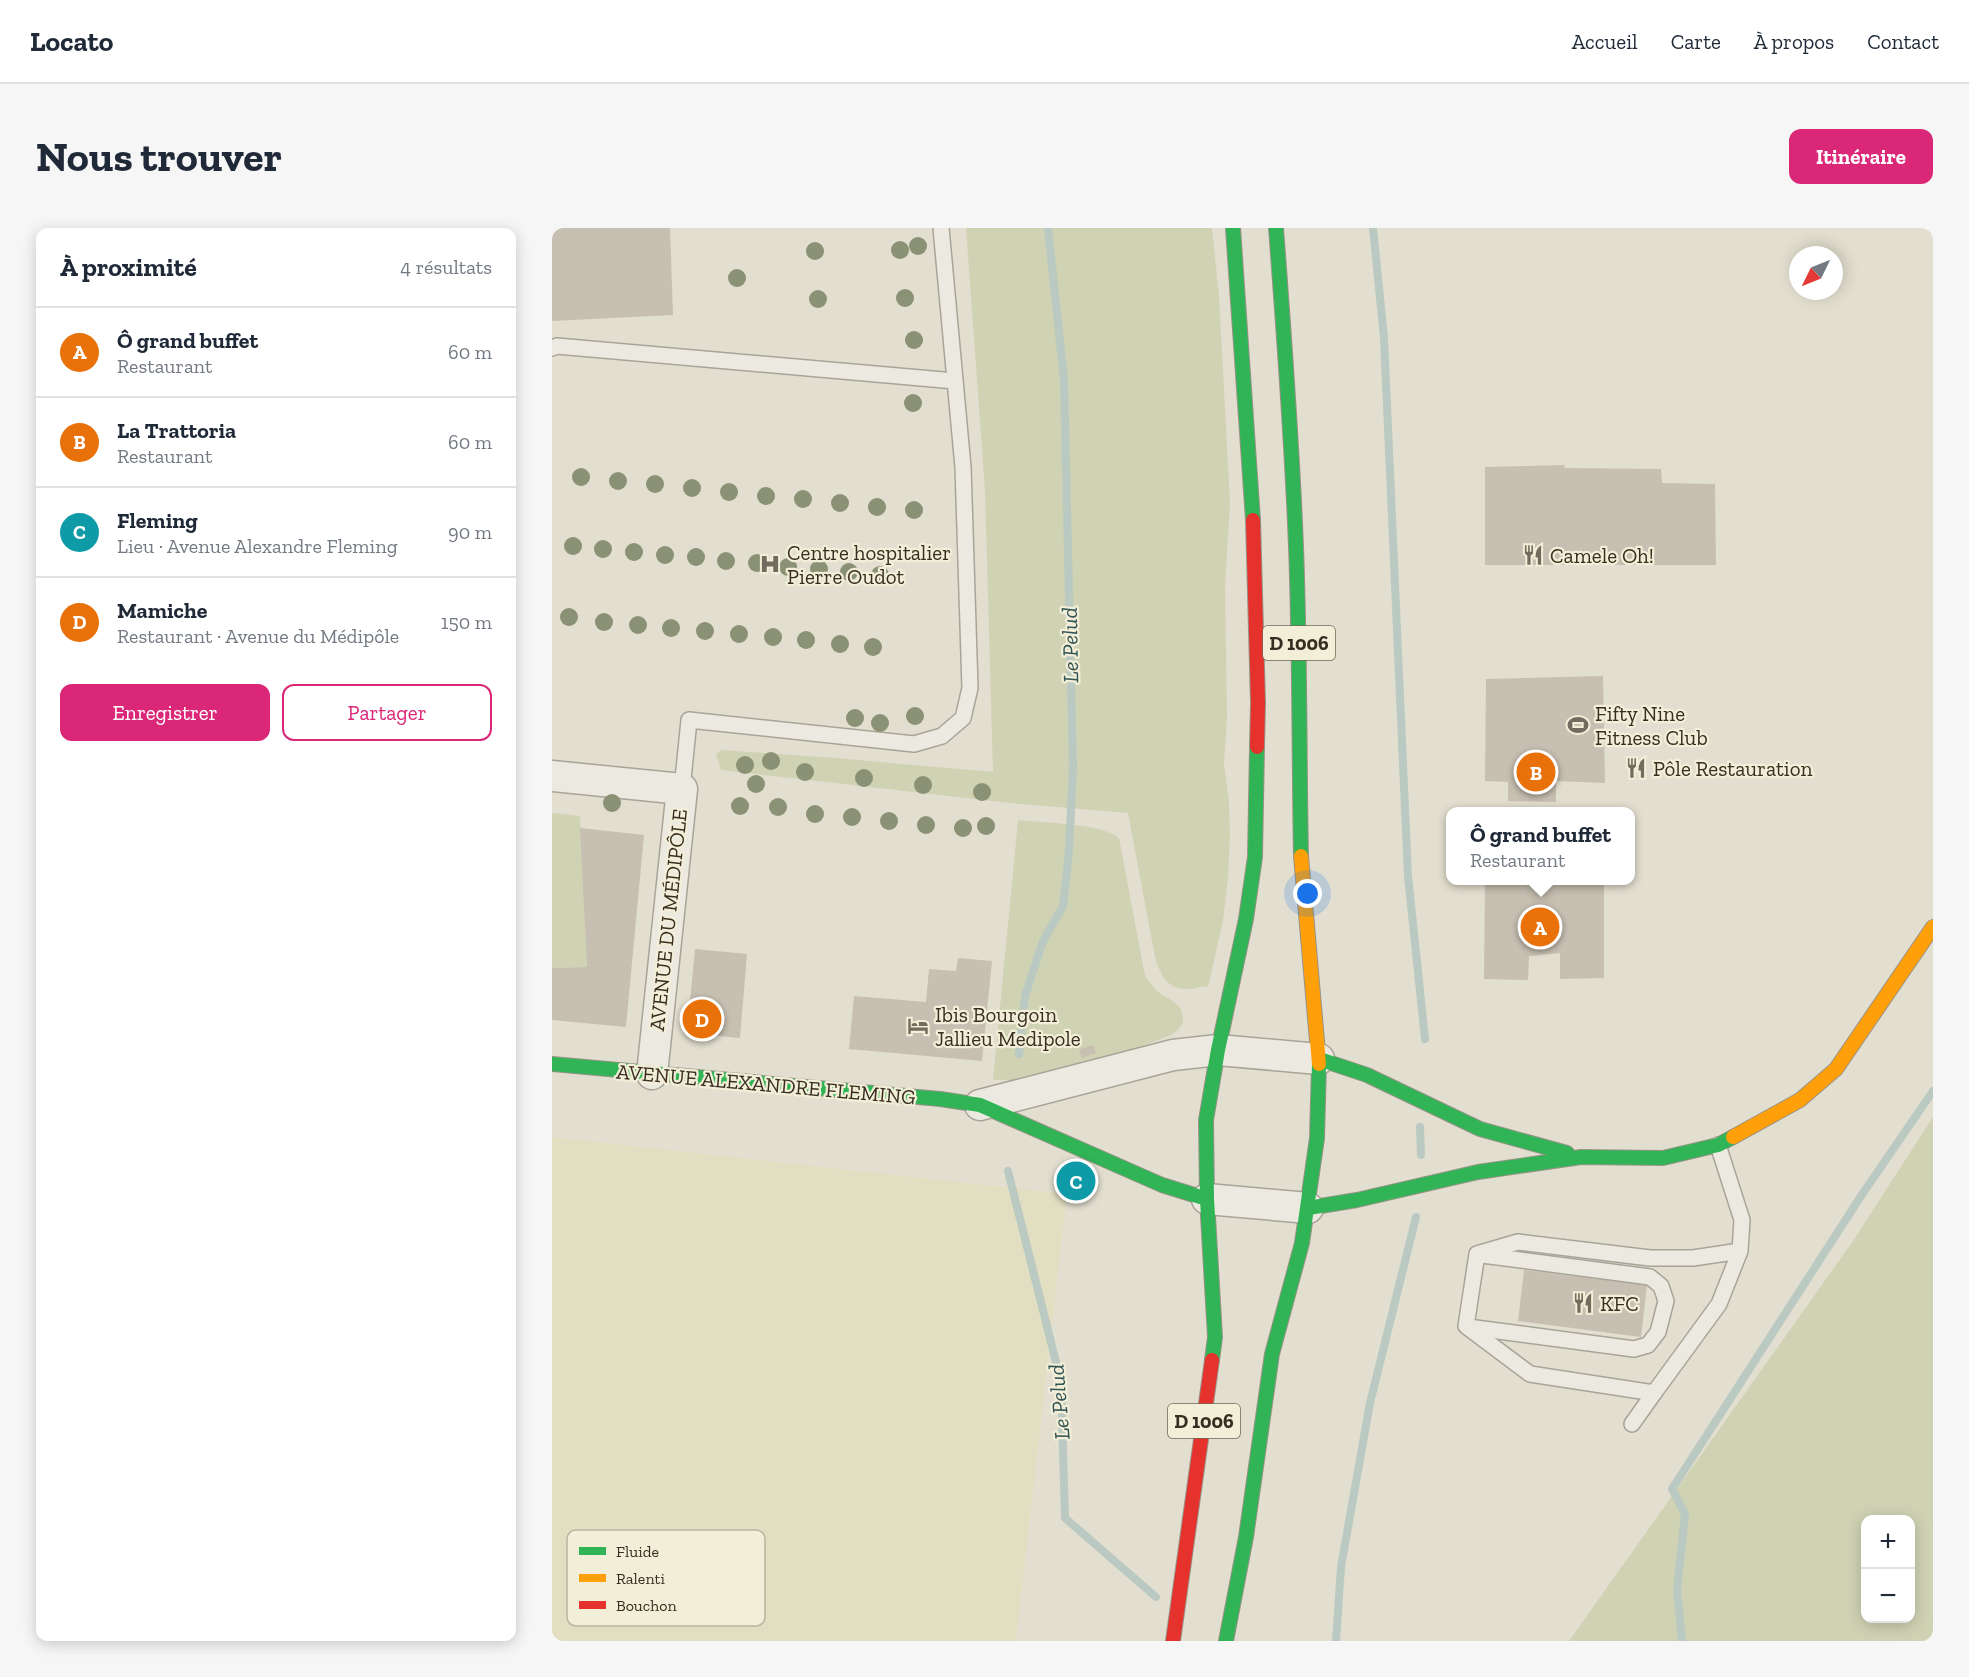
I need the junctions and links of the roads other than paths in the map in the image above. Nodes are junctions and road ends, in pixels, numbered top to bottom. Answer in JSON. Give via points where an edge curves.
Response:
{"nodes":[{"id":1,"x":941,"y":228,"type":"edge"},
{"id":2,"x":1233,"y":228,"type":"edge"},
{"id":3,"x":1276,"y":228,"type":"edge"},
{"id":4,"x":552,"y":348,"type":"edge"},
{"id":5,"x":956,"y":381,"type":"junction"},
{"id":6,"x":552,"y":776,"type":"edge"},
{"id":7,"x":681,"y":789,"type":"junction"},
{"id":8,"x":1933,"y":927,"type":"edge"},
{"id":9,"x":1218,"y":1050,"type":"junction"},
{"id":10,"x":1319,"y":1059,"type":"junction"},
{"id":11,"x":552,"y":1064,"type":"edge"},
{"id":12,"x":652,"y":1074,"type":"junction"},
{"id":13,"x":980,"y":1105,"type":"junction"},
{"id":14,"x":1718,"y":1145,"type":"junction"},
{"id":15,"x":1581,"y":1157,"type":"junction"},
{"id":16,"x":1207,"y":1199,"type":"junction"},
{"id":17,"x":1308,"y":1208,"type":"junction"},
{"id":18,"x":1740,"y":1251,"type":"junction"},
{"id":19,"x":1477,"y":1254,"type":"junction"},
{"id":20,"x":1466,"y":1326,"type":"junction"},
{"id":21,"x":1654,"y":1393,"type":"junction"},
{"id":22,"x":1632,"y":1425,"type":"dead end"},
{"id":23,"x":1173,"y":1641,"type":"edge"},
{"id":24,"x":1226,"y":1641,"type":"edge"}],
"edges":[{"from":1,"to":5,"type":"lane"},
{"from":2,"to":9,"type":"main road","number":"D 1006","via":[[1255,551],[1258,703],[1255,857]]},
{"from":3,"to":10,"type":"main road","number":"D 1006","via":[[1296,546],[1301,856]]},
{"from":4,"to":5,"type":"lane"},
{"from":5,"to":7,"type":"lane","via":[[963,467],[970,688],[963,718],[942,736],[914,744],[689,720]]},
{"from":6,"to":7,"type":"street","name":"AVENUE DU MÉDIPÔLE"},
{"from":7,"to":12,"type":"street","name":"AVENUE DU MÉDIPÔLE"},
{"from":8,"to":14,"type":"main road","via":[[1836,1069],[1800,1100]]},
{"from":9,"to":10,"type":"street","name":"AVENUE ALEXANDRE FLEMING"},
{"from":9,"to":13,"type":"street","name":"AVENUE ALEXANDRE FLEMING","via":[[1173,1055]]},
{"from":9,"to":16,"type":"main road","number":"D 1006","via":[[1206,1120]]},
{"from":10,"to":15,"type":"main road","via":[[1367,1075],[1480,1129]]},
{"from":10,"to":17,"type":"main road","number":"D 1006","via":[[1317,1138]]},
{"from":11,"to":12,"type":"main road","name":"AVENUE ALEXANDRE FLEMING"},
{"from":12,"to":13,"type":"main road","name":"AVENUE ALEXANDRE FLEMING"},
{"from":13,"to":16,"type":"main road","name":"AVENUE ALEXANDRE FLEMING","via":[[1162,1185]]},
{"from":14,"to":15,"type":"main road","via":[[1663,1158]]},
{"from":14,"to":18,"type":"lane","via":[[1742,1220]]},
{"from":15,"to":17,"type":"main road","via":[[1478,1172]]},
{"from":16,"to":17,"type":"street"},
{"from":16,"to":23,"type":"main road","number":"D 1006","via":[[1215,1337]]},
{"from":17,"to":24,"type":"main road","number":"D 1006","via":[[1272,1354],[1246,1537]]},
{"from":18,"to":19,"type":"lane","via":[[1692,1258],[1650,1258],[1518,1242]]},
{"from":18,"to":21,"type":"lane","via":[[1719,1304]]},
{"from":19,"to":20,"type":"lane"},
{"from":19,"to":20,"type":"lane","via":[[1650,1277],[1661,1286],[1666,1301],[1658,1332],[1647,1345],[1634,1349]]},
{"from":20,"to":21,"type":"lane","via":[[1530,1374]]},
{"from":21,"to":22,"type":"lane"}]}
